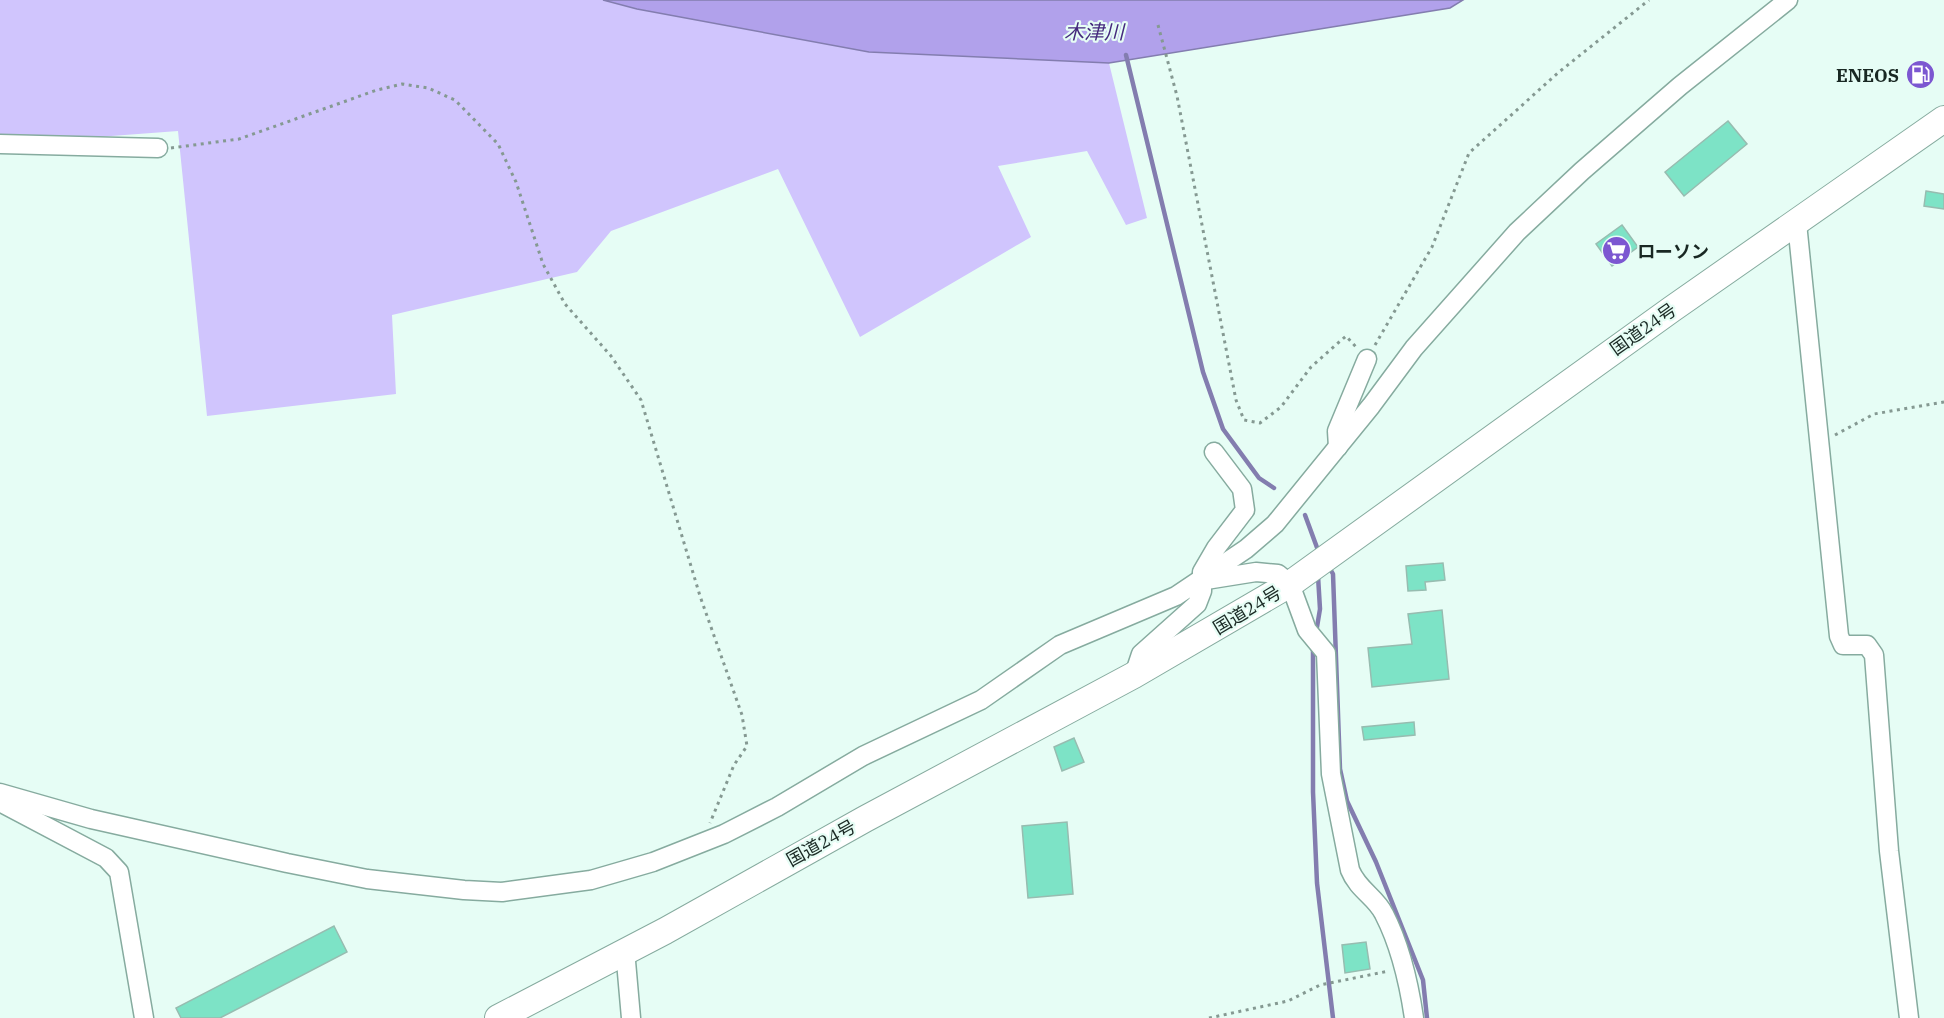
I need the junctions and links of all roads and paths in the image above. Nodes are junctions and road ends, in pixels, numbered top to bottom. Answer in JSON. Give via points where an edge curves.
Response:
{"nodes":[{"id":1,"x":1649,"y":0,"type":"edge"},
{"id":2,"x":1788,"y":0,"type":"edge"},
{"id":3,"x":1158,"y":25,"type":"dead end"},
{"id":4,"x":1944,"y":119,"type":"edge"},
{"id":5,"x":0,"y":144,"type":"edge"},
{"id":6,"x":158,"y":148,"type":"joint"},
{"id":7,"x":1797,"y":223,"type":"junction"},
{"id":8,"x":1367,"y":359,"type":"junction"},
{"id":9,"x":1944,"y":402,"type":"edge"},
{"id":10,"x":1821,"y":442,"type":"junction"},
{"id":11,"x":1338,"y":447,"type":"junction"},
{"id":12,"x":1214,"y":452,"type":"dead end"},
{"id":13,"x":1297,"y":579,"type":"junction"},
{"id":14,"x":1202,"y":581,"type":"junction"},
{"id":15,"x":1134,"y":675,"type":"junction"},
{"id":16,"x":2,"y":798,"type":"edge"},
{"id":17,"x":703,"y":843,"type":"junction"},
{"id":18,"x":625,"y":950,"type":"junction"},
{"id":19,"x":1403,"y":969,"type":"junction"},
{"id":20,"x":144,"y":1018,"type":"edge"},
{"id":21,"x":498,"y":1018,"type":"edge"},
{"id":22,"x":631,"y":1018,"type":"edge"},
{"id":23,"x":1209,"y":1018,"type":"edge"},
{"id":24,"x":1414,"y":1018,"type":"edge"},
{"id":25,"x":1909,"y":1018,"type":"edge"}],
"edges":[{"from":1,"to":8,"type":"path","via":[[1559,72],[1469,153],[1432,247]]},
{"from":2,"to":11,"type":"street","via":[[1680,86],[1516,232],[1414,348]]},
{"from":3,"to":8,"type":"path","via":[[1177,96],[1236,400],[1244,420],[1260,423],[1281,407],[1311,367],[1346,336]]},
{"from":4,"to":7,"type":"highway","name":"国道24号"},
{"from":5,"to":6,"type":"street"},
{"from":6,"to":17,"type":"path","via":[[239,139],[402,84],[428,87],[454,100],[498,144],[516,182],[543,264],[565,304],[611,356],[641,400],[699,596],[742,715],[747,746],[721,793]]},
{"from":7,"to":10,"type":"street"},
{"from":7,"to":13,"type":"highway","name":"国道24号"},
{"from":8,"to":11,"type":"street","via":[[1337,431]]},
{"from":9,"to":10,"type":"path","via":[[1874,414]]},
{"from":10,"to":25,"type":"street","via":[[1839,636],[1843,645],[1867,645],[1874,655],[1889,851]]},
{"from":11,"to":14,"type":"street","via":[[1275,524]]},
{"from":12,"to":14,"type":"street","via":[[1242,489],[1245,510],[1216,548],[1202,572]]},
{"from":13,"to":14,"type":"street","via":[[1256,572]]},
{"from":13,"to":15,"type":"highway","name":"国道24号"},
{"from":13,"to":19,"type":"street","via":[[1307,630],[1326,653],[1331,774],[1350,870],[1356,885],[1384,912]]},
{"from":14,"to":15,"type":"street","via":[[1197,604],[1141,654]]},
{"from":14,"to":17,"type":"street","via":[[1060,645],[981,699],[862,756],[777,807]]},
{"from":15,"to":18,"type":"highway","name":"国道24号"},
{"from":16,"to":17,"type":"street","via":[[368,879],[464,890],[502,892],[591,880]]},
{"from":16,"to":20,"type":"street","via":[[105,858],[119,872]]},
{"from":18,"to":21,"type":"highway","name":"国道24号"},
{"from":18,"to":22,"type":"street"},
{"from":19,"to":23,"type":"path","via":[[1320,985],[1288,1001]]},
{"from":19,"to":24,"type":"street"}]}
